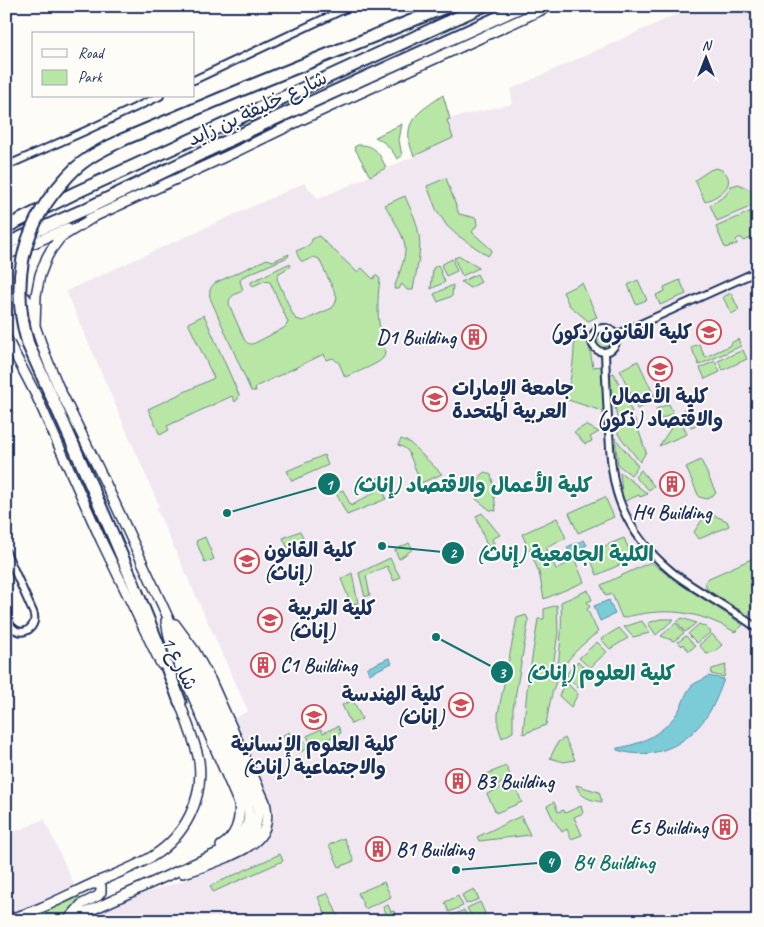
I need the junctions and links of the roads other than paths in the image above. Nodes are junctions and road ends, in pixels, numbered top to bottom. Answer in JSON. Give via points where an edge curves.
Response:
{"nodes":[{"id":1,"x":351,"y":6,"type":"edge"},
{"id":2,"x":448,"y":6,"type":"edge"},
{"id":3,"x":483,"y":6,"type":"edge"},
{"id":4,"x":524,"y":6,"type":"edge"},
{"id":5,"x":550,"y":6,"type":"edge"},
{"id":6,"x":195,"y":80,"type":"edge"},
{"id":7,"x":156,"y":98,"type":"edge"},
{"id":8,"x":6,"y":166,"type":"edge"},
{"id":9,"x":94,"y":217,"type":"junction"},
{"id":10,"x":6,"y":227,"type":"edge"},
{"id":11,"x":6,"y":244,"type":"edge"},
{"id":12,"x":6,"y":255,"type":"edge"},
{"id":13,"x":758,"y":271,"type":"edge"},
{"id":14,"x":6,"y":292,"type":"edge"},
{"id":15,"x":35,"y":326,"type":"junction"},
{"id":16,"x":616,"y":335,"type":"junction"},
{"id":17,"x":6,"y":337,"type":"edge"},
{"id":18,"x":605,"y":352,"type":"junction"},
{"id":19,"x":6,"y":552,"type":"edge"},
{"id":20,"x":164,"y":611,"type":"junction"},
{"id":21,"x":6,"y":616,"type":"edge"},
{"id":22,"x":758,"y":629,"type":"edge"},
{"id":23,"x":178,"y":640,"type":"junction"},
{"id":24,"x":180,"y":702,"type":"junction"},
{"id":25,"x":180,"y":874,"type":"junction"},
{"id":26,"x":161,"y":878,"type":"junction"},
{"id":27,"x":93,"y":884,"type":"junction"},
{"id":28,"x":6,"y":920,"type":"edge"},
{"id":29,"x":67,"y":920,"type":"edge"}],
"edges":[{"from":1,"to":6,"type":"street"},
{"from":2,"to":24,"type":"highway","bridge":true,"via":[[106,148],[79,165],[55,190],[27,240],[20,312],[28,344],[109,526]]},
{"from":3,"to":10,"type":"highway","name":"شارع خليفة بن زايد"},
{"from":4,"to":11,"type":"highway","name":"شارع خليفة بن زايد"},
{"from":5,"to":9,"type":"street"},
{"from":7,"to":8,"type":"street"},
{"from":9,"to":12,"type":"street"},
{"from":9,"to":15,"type":"street","name":"شارع 1","via":[[60,238],[47,257],[36,294]]},
{"from":13,"to":16,"type":"street"},
{"from":14,"to":15,"type":"street","via":[[21,293],[30,306]]},
{"from":15,"to":20,"type":"street","name":"شارع 1","via":[[58,386],[106,482]]},
{"from":16,"to":18,"type":"street","via":[[616,345]]},
{"from":16,"to":18,"type":"street","via":[[606,328],[594,334],[594,346]]},
{"from":17,"to":24,"type":"street","name":"شارع 1"},
{"from":18,"to":22,"type":"street","via":[[613,475],[631,525],[652,553],[674,573]]},
{"from":19,"to":21,"type":"street","via":[[35,620],[31,628],[18,631]]},
{"from":20,"to":23,"type":"street","name":"شارع 1"},
{"from":20,"to":25,"type":"street","via":[[194,650],[211,681],[265,802],[267,815],[262,834],[252,845],[207,866]]},
{"from":20,"to":26,"type":"street","via":[[175,655],[236,797],[240,818],[235,832],[225,844]]},
{"from":23,"to":25,"type":"street","name":"شارع 1","via":[[198,673],[255,798],[258,812],[253,832],[242,845]]},
{"from":23,"to":26,"type":"street","name":"شارع 1","via":[[245,796],[249,813],[246,829],[230,847]]},
{"from":24,"to":27,"type":"street","name":"شارع 1","via":[[198,761],[198,786],[192,810],[182,828],[164,848],[142,862]]},
{"from":25,"to":26,"type":"street","name":"شارع 1"},
{"from":26,"to":29,"type":"street","name":"شارع 1"},
{"from":27,"to":28,"type":"street","name":"شارع 1"},
{"from":27,"to":29,"type":"street","via":[[100,886],[101,892],[82,904]]}]}
